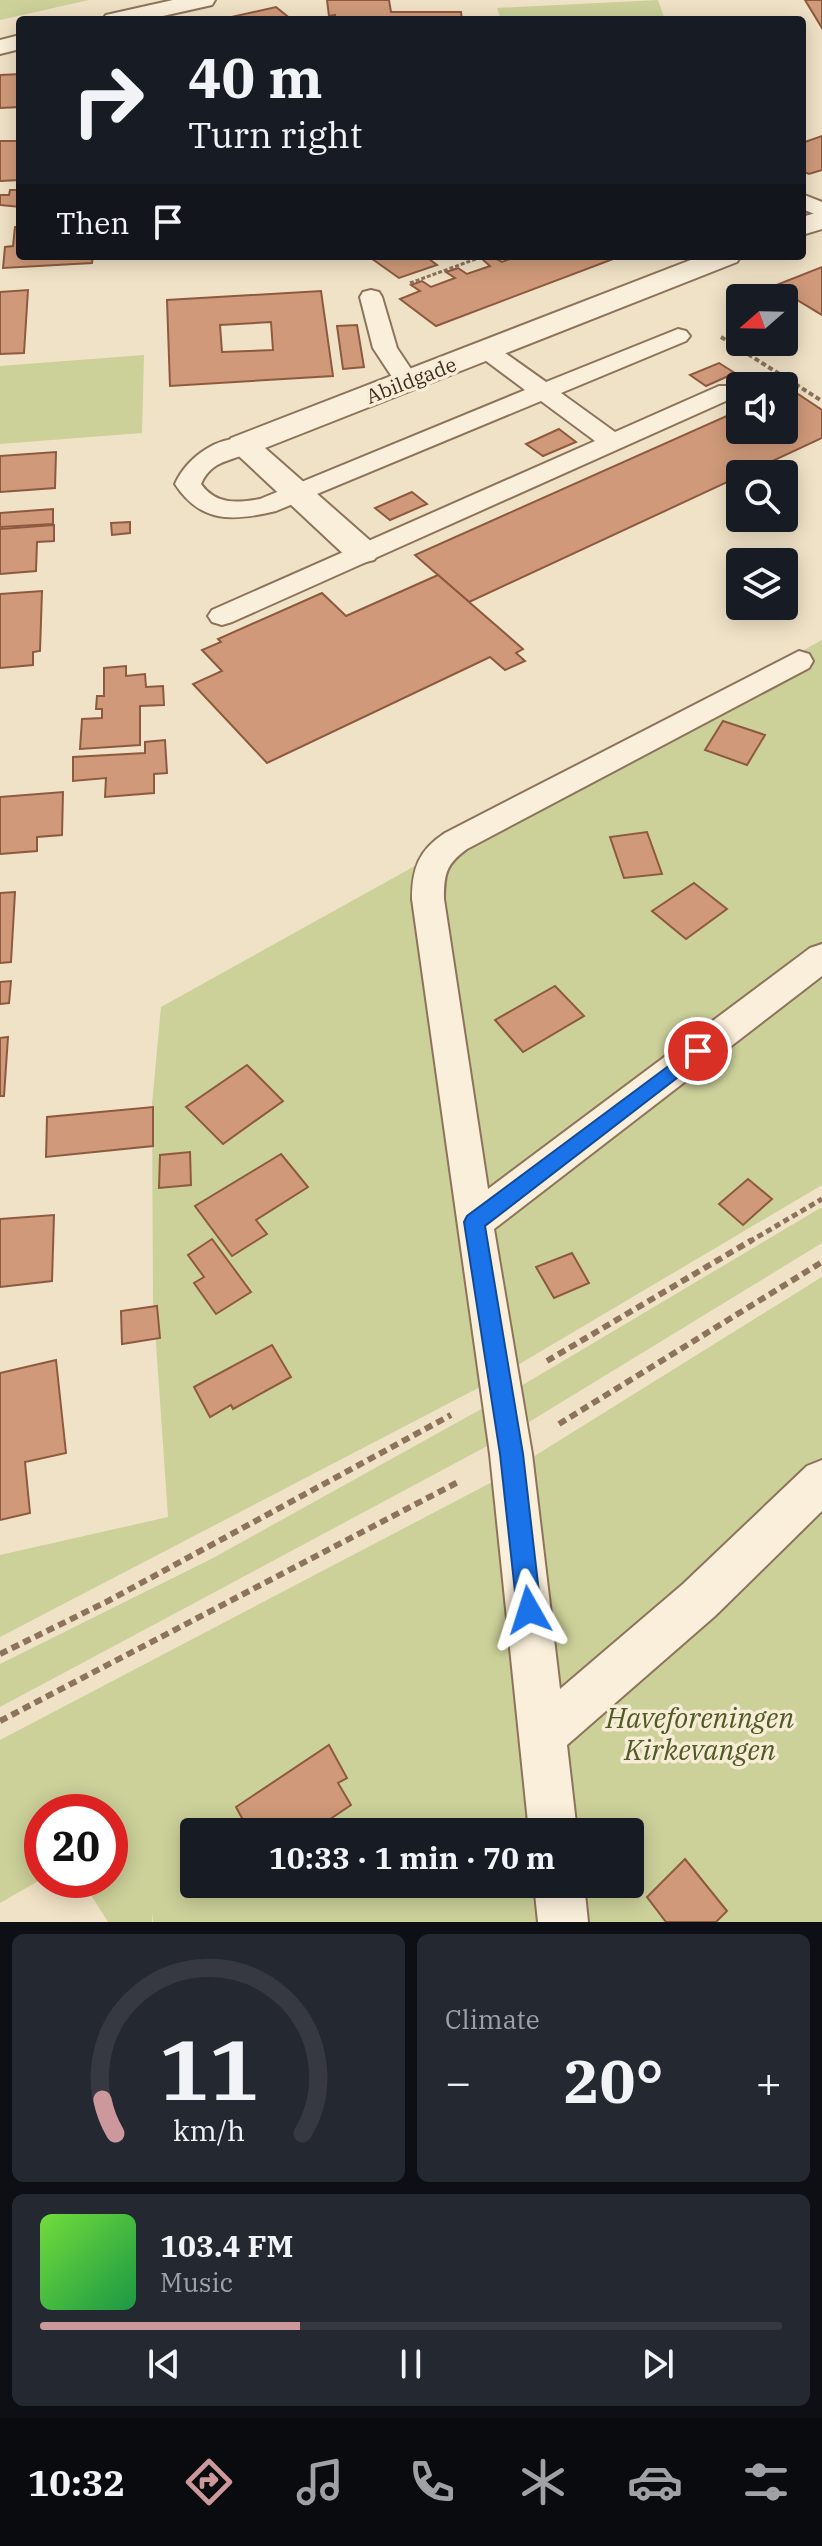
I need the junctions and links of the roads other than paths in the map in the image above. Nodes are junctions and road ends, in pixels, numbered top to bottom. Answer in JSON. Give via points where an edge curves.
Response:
{"nodes":[{"id":1,"x":204,"y":0,"type":"edge"},
{"id":2,"x":132,"y":16,"type":"edge"},
{"id":3,"x":717,"y":260,"type":"edge"},
{"id":4,"x":371,"y":297,"type":"dead end"},
{"id":5,"x":678,"y":336,"type":"dead end"},
{"id":6,"x":486,"y":350,"type":"junction"},
{"id":7,"x":407,"y":381,"type":"junction"},
{"id":8,"x":544,"y":392,"type":"junction"},
{"id":9,"x":726,"y":392,"type":"edge"},
{"id":10,"x":613,"y":442,"type":"junction"},
{"id":11,"x":243,"y":445,"type":"junction"},
{"id":12,"x":297,"y":494,"type":"junction"},
{"id":13,"x":362,"y":552,"type":"junction"},
{"id":14,"x":222,"y":616,"type":"dead end"},
{"id":15,"x":799,"y":661,"type":"dead end"},
{"id":16,"x":822,"y":957,"type":"edge"},
{"id":17,"x":474,"y":1222,"type":"junction"},
{"id":18,"x":822,"y":1481,"type":"edge"},
{"id":19,"x":543,"y":1735,"type":"junction"},
{"id":20,"x":552,"y":1818,"type":"edge"},
{"id":21,"x":560,"y":1898,"type":"edge"},
{"id":22,"x":563,"y":1922,"type":"edge"}],
"edges":[{"from":1,"to":2,"type":"street"},
{"from":3,"to":6,"type":"street","name":"Abildgade"},
{"from":4,"to":7,"type":"lane","via":[[385,348]]},
{"from":5,"to":8,"type":"lane"},
{"from":6,"to":7,"type":"street","name":"Abildgade"},
{"from":6,"to":8,"type":"lane"},
{"from":7,"to":11,"type":"street","name":"Abildgade"},
{"from":8,"to":10,"type":"lane"},
{"from":8,"to":12,"type":"lane"},
{"from":9,"to":10,"type":"lane"},
{"from":10,"to":13,"type":"lane"},
{"from":11,"to":12,"type":"street"},
{"from":11,"to":12,"type":"lane","via":[[209,456],[193,468],[188,484],[195,498],[215,508],[241,511]]},
{"from":12,"to":13,"type":"street"},
{"from":13,"to":14,"type":"lane"},
{"from":15,"to":17,"type":"lane","via":[[456,841],[430,863],[428,899]]},
{"from":16,"to":17,"type":"lane"},
{"from":17,"to":19,"type":"lane","via":[[511,1454]]},
{"from":18,"to":19,"type":"lane","via":[[699,1600]]},
{"from":19,"to":20,"type":"lane"},
{"from":21,"to":22,"type":"lane"}]}
